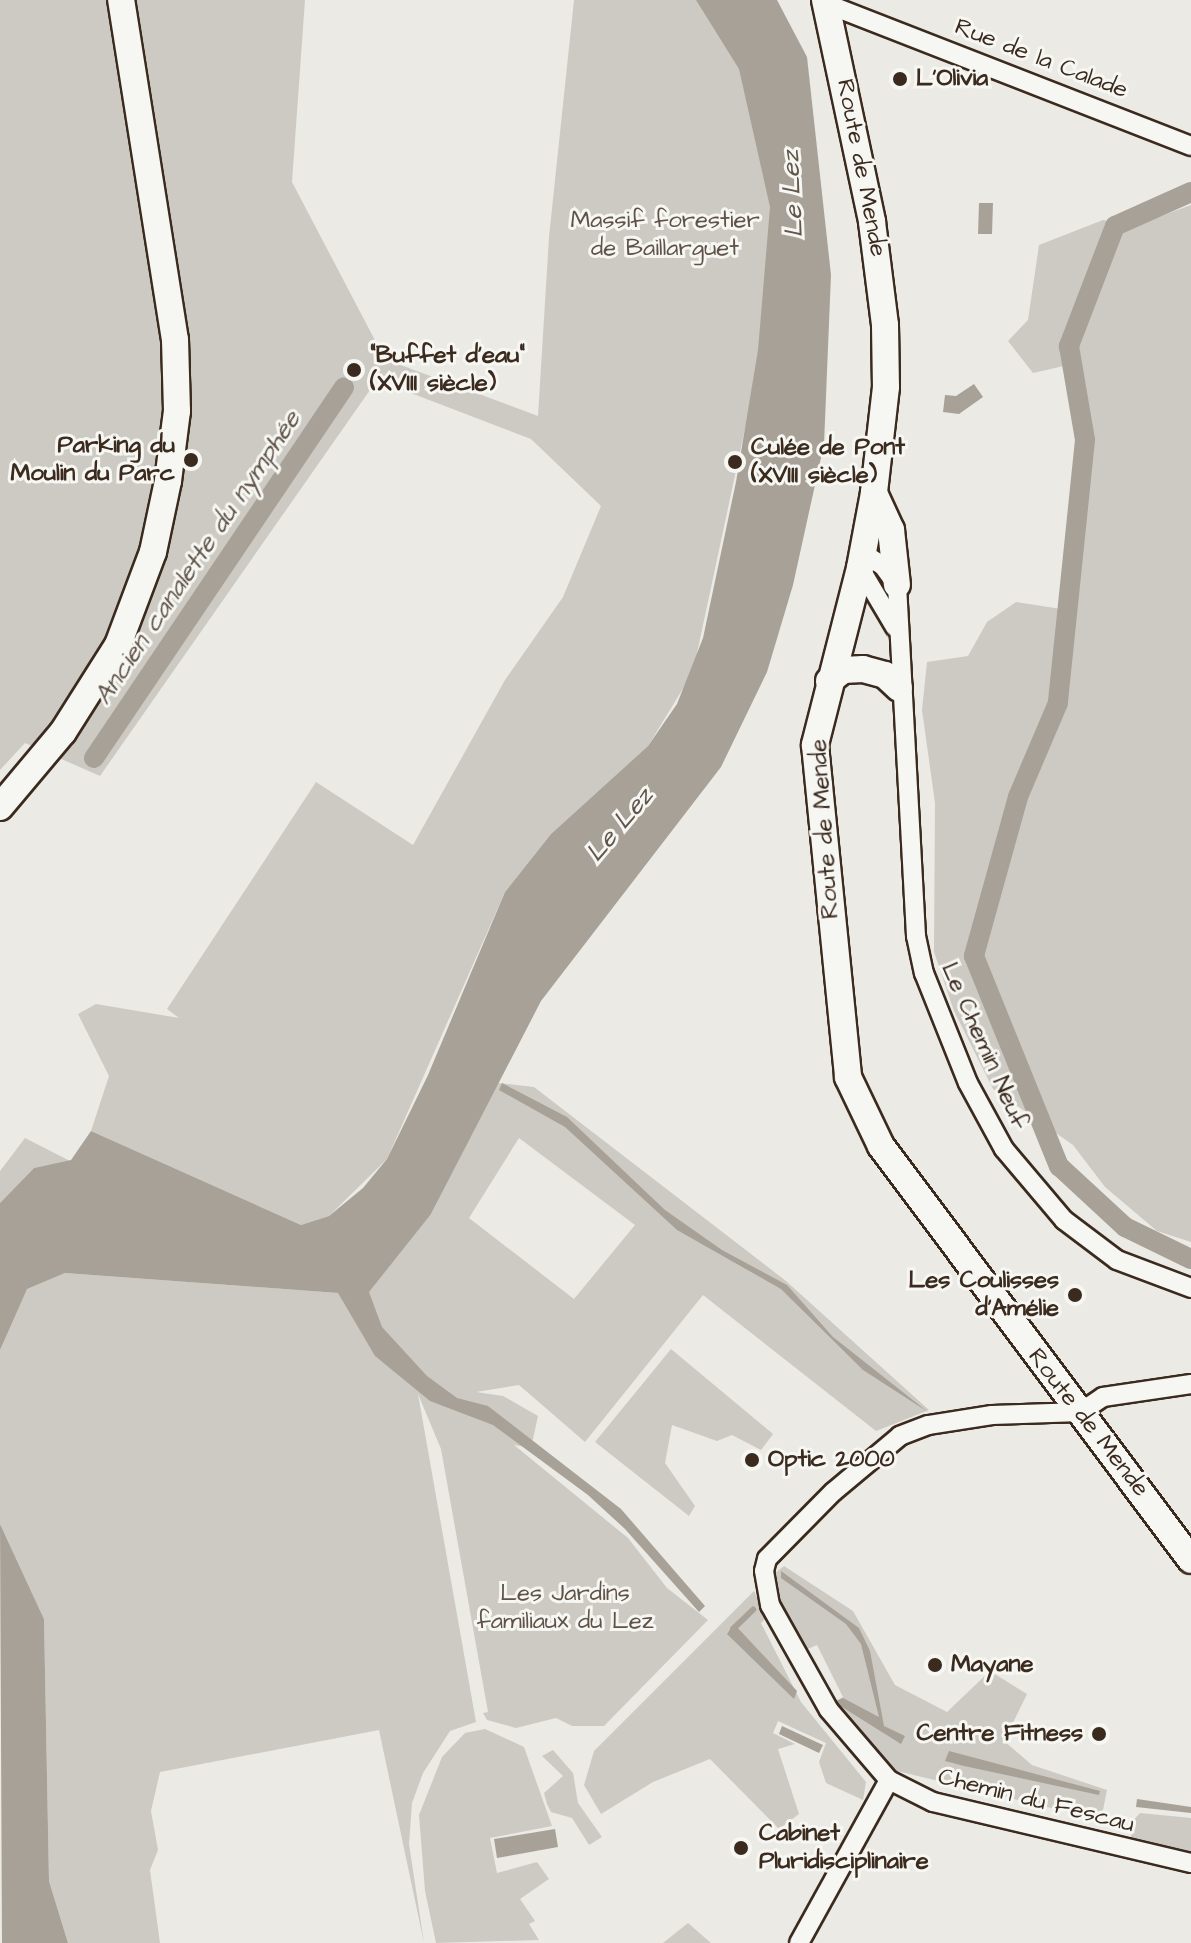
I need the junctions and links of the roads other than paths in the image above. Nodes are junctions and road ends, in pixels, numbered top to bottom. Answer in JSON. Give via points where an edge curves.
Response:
{"nodes":[{"id":1,"x":121,"y":0,"type":"edge"},
{"id":2,"x":826,"y":2,"type":"edge"},
{"id":3,"x":1191,"y":146,"type":"edge"},
{"id":4,"x":874,"y":493,"type":"junction"},
{"id":5,"x":862,"y":561,"type":"junction"},
{"id":6,"x":897,"y":585,"type":"junction"},
{"id":7,"x":895,"y":627,"type":"junction"},
{"id":8,"x":829,"y":681,"type":"junction"},
{"id":9,"x":899,"y":688,"type":"junction"},
{"id":10,"x":0,"y":807,"type":"edge"},
{"id":11,"x":1191,"y":1288,"type":"edge"},
{"id":12,"x":1191,"y":1384,"type":"edge"},
{"id":13,"x":1081,"y":1412,"type":"junction"},
{"id":14,"x":1191,"y":1560,"type":"edge"},
{"id":15,"x":889,"y":1780,"type":"junction"},
{"id":16,"x":1186,"y":1865,"type":"edge"},
{"id":17,"x":799,"y":1943,"type":"edge"}],
"edges":[{"from":1,"to":10,"type":"street","via":[[175,340],[177,411],[168,481],[153,552],[118,645],[63,732]]},
{"from":2,"to":3,"type":"street","name":"Rue de la Calade"},
{"from":2,"to":4,"type":"street","name":"Route de Mende","via":[[881,275],[886,387]]},
{"from":4,"to":5,"type":"street","name":"Route de Mende"},
{"from":4,"to":6,"type":"street","via":[[891,530]]},
{"from":5,"to":6,"type":"street","via":[[883,566]]},
{"from":5,"to":7,"type":"street","name":"Le Chemin Neuf"},
{"from":5,"to":8,"type":"street","name":"Route de Mende"},
{"from":6,"to":7,"type":"street","name":"Le Chemin Neuf"},
{"from":7,"to":9,"type":"street","name":"Le Chemin Neuf"},
{"from":8,"to":9,"type":"street","via":[[843,670],[863,669],[885,675]]},
{"from":8,"to":13,"type":"street","name":"Route de Mende","via":[[816,732],[815,764],[851,1088],[881,1146]]},
{"from":9,"to":11,"type":"street","name":"Le Chemin Neuf","via":[[920,957],[980,1108],[1014,1163],[1076,1231],[1125,1264]]},
{"from":12,"to":13,"type":"street","via":[[1103,1397]]},
{"from":13,"to":14,"type":"street","name":"Route de Mende"},
{"from":13,"to":15,"type":"street","name":"Chemin du Fescau","via":[[992,1415],[928,1425],[900,1436],[875,1451],[767,1559],[764,1580],[770,1605],[794,1649],[829,1710]]},
{"from":15,"to":16,"type":"street","name":"Chemin du Fescau","via":[[933,1802]]},
{"from":15,"to":17,"type":"street"}]}
